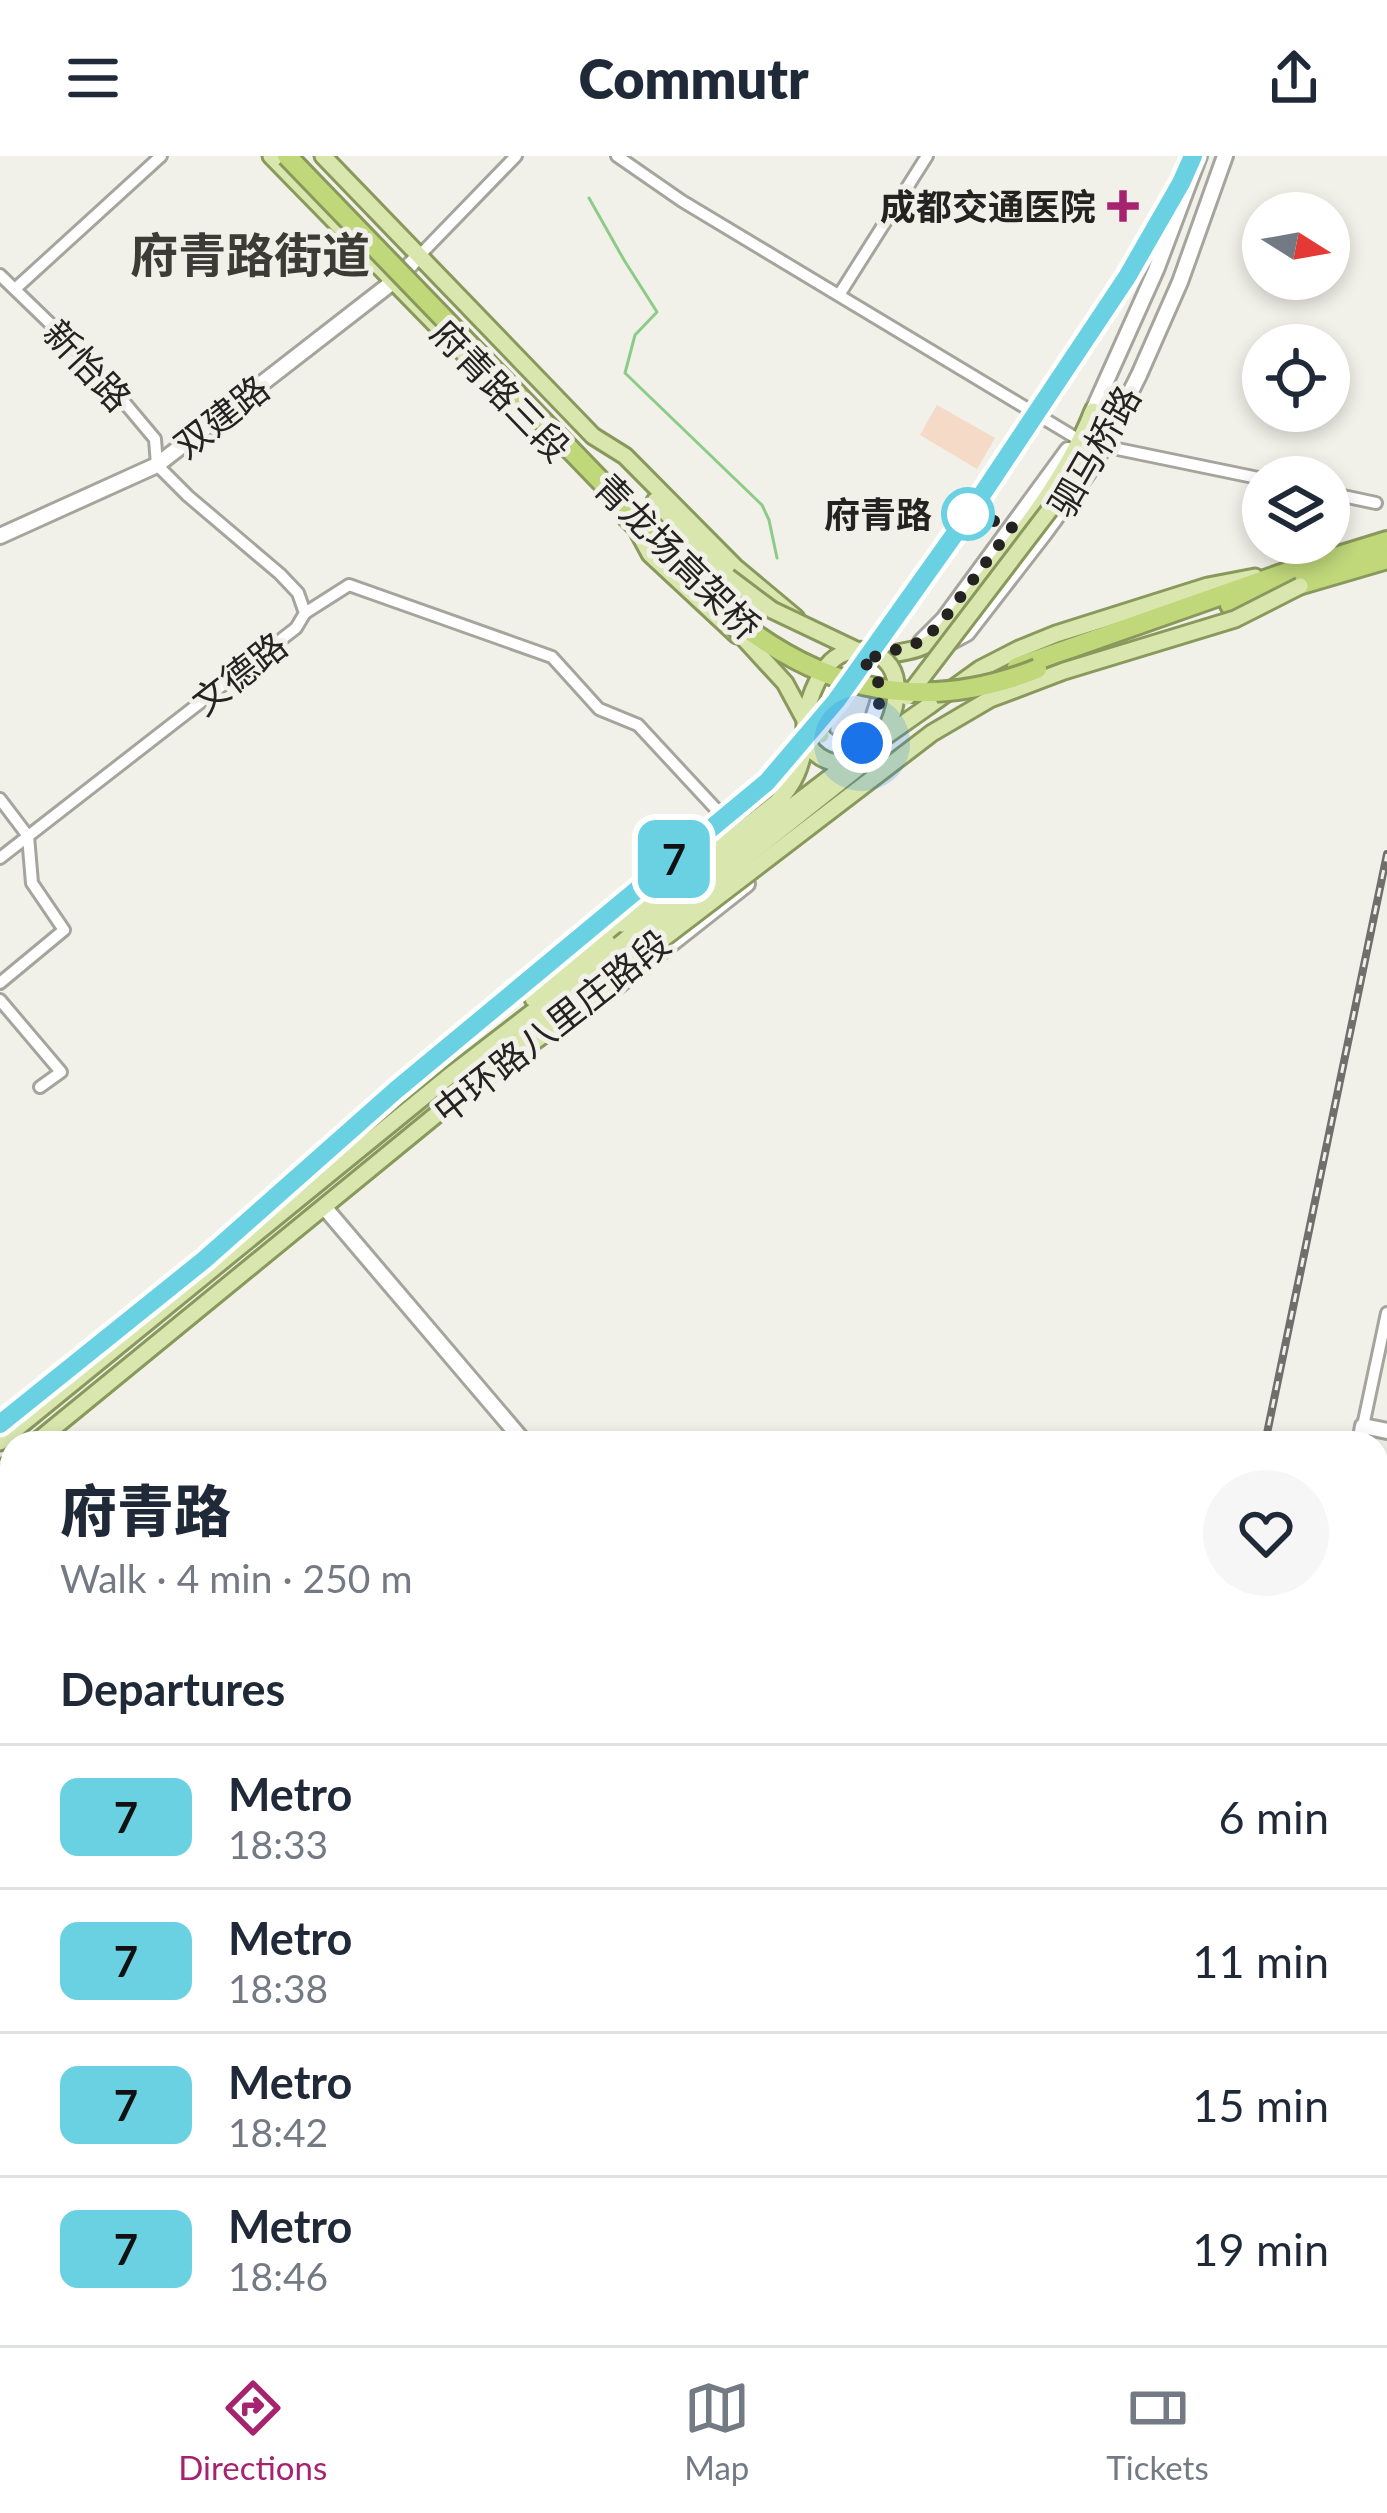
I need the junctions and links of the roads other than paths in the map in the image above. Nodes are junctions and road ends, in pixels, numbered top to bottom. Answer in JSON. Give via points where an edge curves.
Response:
{"nodes":[{"id":1,"x":161,"y":156,"type":"edge"},
{"id":2,"x":272,"y":156,"type":"edge"},
{"id":3,"x":287,"y":156,"type":"edge"},
{"id":4,"x":299,"y":156,"type":"edge"},
{"id":5,"x":323,"y":156,"type":"edge"},
{"id":6,"x":516,"y":156,"type":"edge"},
{"id":7,"x":617,"y":156,"type":"edge"},
{"id":8,"x":927,"y":156,"type":"edge"},
{"id":9,"x":1199,"y":156,"type":"edge"},
{"id":10,"x":1225,"y":156,"type":"edge"},
{"id":11,"x":418,"y":257,"type":"junction"},
{"id":12,"x":0,"y":275,"type":"edge"},
{"id":13,"x":394,"y":281,"type":"junction"},
{"id":14,"x":15,"y":289,"type":"junction"},
{"id":15,"x":838,"y":295,"type":"junction"},
{"id":16,"x":1094,"y":411,"type":"joint"},
{"id":17,"x":1114,"y":422,"type":"junction"},
{"id":18,"x":593,"y":436,"type":"junction"},
{"id":19,"x":1103,"y":446,"type":"junction"},
{"id":20,"x":1080,"y":449,"type":"junction"},
{"id":21,"x":158,"y":465,"type":"junction"},
{"id":22,"x":1242,"y":475,"type":"edge"},
{"id":23,"x":1350,"y":497,"type":"edge"},
{"id":24,"x":1376,"y":503,"type":"dead end"},
{"id":25,"x":636,"y":528,"type":"junction"},
{"id":26,"x":0,"y":536,"type":"edge"},
{"id":27,"x":1387,"y":541,"type":"edge"},
{"id":28,"x":1387,"y":559,"type":"edge"},
{"id":29,"x":1297,"y":578,"type":"junction"},
{"id":30,"x":305,"y":613,"type":"junction"},
{"id":31,"x":863,"y":659,"type":"junction"},
{"id":32,"x":891,"y":718,"type":"junction"},
{"id":33,"x":805,"y":720,"type":"junction"},
{"id":34,"x":814,"y":737,"type":"junction"},
{"id":35,"x":874,"y":740,"type":"junction"},
{"id":36,"x":0,"y":799,"type":"edge"},
{"id":37,"x":735,"y":819,"type":"junction"},
{"id":38,"x":28,"y":836,"type":"junction"},
{"id":39,"x":0,"y":858,"type":"edge"},
{"id":40,"x":587,"y":953,"type":"junction"},
{"id":41,"x":623,"y":955,"type":"junction"},
{"id":42,"x":0,"y":983,"type":"edge"},
{"id":43,"x":0,"y":1000,"type":"edge"},
{"id":44,"x":554,"y":1027,"type":"junction"},
{"id":45,"x":447,"y":1078,"type":"junction"},
{"id":46,"x":40,"y":1088,"type":"dead end"},
{"id":47,"x":453,"y":1101,"type":"junction"},
{"id":48,"x":325,"y":1208,"type":"junction"},
{"id":49,"x":1387,"y":1313,"type":"edge"},
{"id":50,"x":1363,"y":1426,"type":"junction"},
{"id":51,"x":14,"y":1431,"type":"edge"},
{"id":52,"x":50,"y":1431,"type":"edge"},
{"id":53,"x":515,"y":1431,"type":"edge"},
{"id":54,"x":1362,"y":1431,"type":"edge"},
{"id":55,"x":1387,"y":1431,"type":"edge"}],
"edges":[{"from":1,"to":14,"type":"street"},
{"from":2,"to":13,"type":"main road","name":"府青路三段"},
{"from":3,"to":29,"type":"highway","name":"青龙场高架桥","bridge":true,"via":[[732,617],[803,664],[890,691],[975,689]]},
{"from":4,"to":29,"type":"highway","name":"青龙场高架桥","bridge":true,"via":[[738,611],[818,661],[908,682],[965,680]]},
{"from":5,"to":11,"type":"main road","name":"府青路三段"},
{"from":6,"to":11,"type":"street"},
{"from":7,"to":15,"type":"street"},
{"from":8,"to":15,"type":"street"},
{"from":9,"to":16,"type":"main road","name":"驷马桥路"},
{"from":10,"to":17,"type":"main road","name":"驷马桥路","via":[[1180,283]]},
{"from":11,"to":13,"type":"main road","name":"双建路"},
{"from":11,"to":18,"type":"main road","name":"府青路三段"},
{"from":12,"to":14,"type":"street","name":"新怡路"},
{"from":13,"to":21,"type":"main road","name":"双建路"},
{"from":13,"to":25,"type":"main road","name":"府青路三段"},
{"from":14,"to":21,"type":"street","name":"新怡路","via":[[155,440]]},
{"from":15,"to":20,"type":"street"},
{"from":16,"to":20,"type":"main road"},
{"from":17,"to":19,"type":"main road","name":"驷马桥路"},
{"from":17,"to":20,"type":"main road"},
{"from":18,"to":31,"type":"main road","name":"府青路三段","via":[[626,456],[735,567]]},
{"from":18,"to":31,"type":"main road","bridge":true,"via":[[728,577]]},
{"from":19,"to":22,"type":"street"},
{"from":19,"to":31,"type":"main road","name":"驷马桥路","via":[[967,633],[939,649]]},
{"from":20,"to":31,"type":"main road","via":[[934,642]]},
{"from":20,"to":32,"type":"main road","bridge":true,"via":[[1067,488]]},
{"from":21,"to":26,"type":"main road","name":"双建路"},
{"from":21,"to":30,"type":"street","name":"文德路","via":[[280,574]]},
{"from":23,"to":24,"type":"street"},
{"from":25,"to":33,"type":"main road","bridge":true,"via":[[772,667]]},
{"from":25,"to":34,"type":"main road","name":"府青路三段","via":[[650,554],[773,673]]},
{"from":27,"to":29,"type":"highway","name":"青龙场高架桥"},
{"from":28,"to":29,"type":"highway","name":"青龙场高架桥"},
{"from":29,"to":41,"type":"main road","name":"中环路八里庄路段","bridge":true,"via":[[1235,619],[1048,676],[964,713]]},
{"from":29,"to":41,"type":"main road","name":"中环路八里庄路段","bridge":true,"via":[[1208,586],[1056,634],[980,669],[811,791]]},
{"from":30,"to":37,"type":"street","via":[[349,585],[552,658],[598,709],[638,725],[715,808]]},
{"from":30,"to":38,"type":"street","name":"文德路","via":[[296,628]]},
{"from":31,"to":32,"type":"main road","bridge":true,"via":[[891,665]]},
{"from":31,"to":33,"type":"main road","bridge":true,"via":[[837,655]]},
{"from":31,"to":34,"type":"main road","via":[[841,669]]},
{"from":31,"to":35,"type":"main road","via":[[881,691]]},
{"from":32,"to":35,"type":"main road","bridge":true},
{"from":33,"to":34,"type":"main road","bridge":true},
{"from":34,"to":35,"type":"main road","bridge":true,"via":[[816,754],[837,763],[854,762]]},
{"from":34,"to":37,"type":"main road"},
{"from":34,"to":40,"type":"main road","bridge":true,"via":[[776,803]]},
{"from":35,"to":41,"type":"main road","bridge":true,"via":[[864,765]]},
{"from":35,"to":44,"type":"main road","via":[[831,816],[586,1011]]},
{"from":36,"to":38,"type":"street"},
{"from":37,"to":40,"type":"main road","via":[[620,913]]},
{"from":38,"to":39,"type":"street","name":"文德路"},
{"from":38,"to":42,"type":"street","via":[[32,884],[64,930]]},
{"from":40,"to":45,"type":"main road"},
{"from":41,"to":44,"type":"main road","name":"中环路八里庄路段"},
{"from":41,"to":45,"type":"main road","name":"中环路八里庄路段"},
{"from":41,"to":47,"type":"main road"},
{"from":43,"to":46,"type":"street","via":[[61,1072]]},
{"from":44,"to":47,"type":"main road","name":"中环路八里庄路段"},
{"from":45,"to":51,"type":"main road","name":"中环路八里庄路段"},
{"from":47,"to":48,"type":"main road","name":"中环路八里庄路段"},
{"from":48,"to":52,"type":"main road","name":"中环路八里庄路段"},
{"from":48,"to":53,"type":"main road"},
{"from":49,"to":50,"type":"street"},
{"from":50,"to":54,"type":"main road"},
{"from":50,"to":55,"type":"main road"}]}
